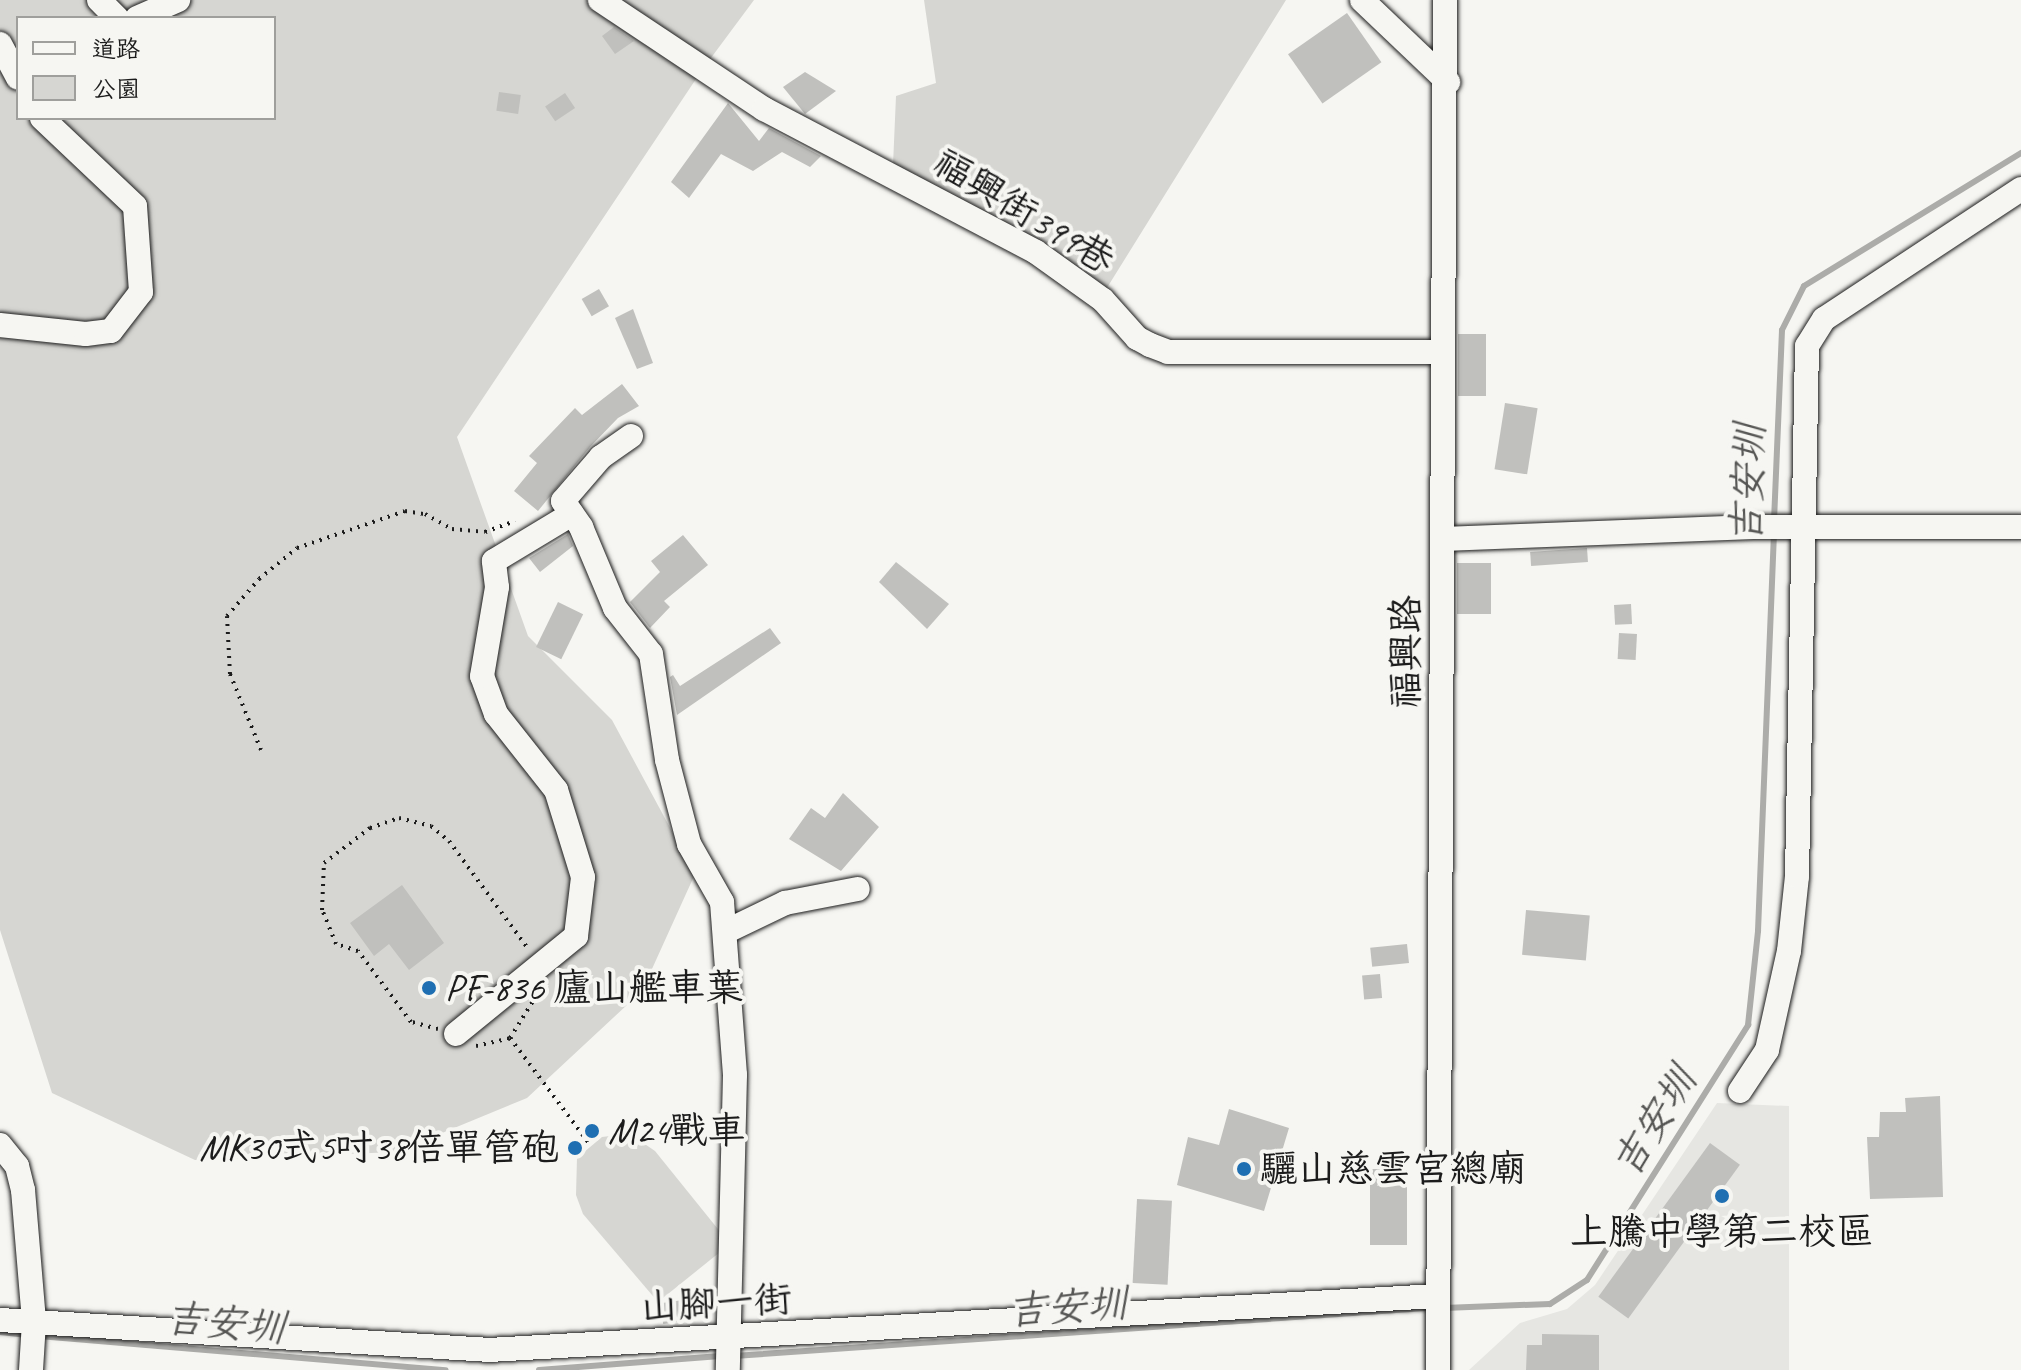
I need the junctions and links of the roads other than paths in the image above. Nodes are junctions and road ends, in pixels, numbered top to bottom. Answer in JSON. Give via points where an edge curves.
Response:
{"nodes":[{"id":1,"x":99,"y":0,"type":"edge"},
{"id":2,"x":178,"y":0,"type":"edge"},
{"id":3,"x":600,"y":0,"type":"edge"},
{"id":4,"x":1362,"y":0,"type":"edge"},
{"id":5,"x":1445,"y":0,"type":"edge"},
{"id":6,"x":115,"y":16,"type":"edge"},
{"id":7,"x":142,"y":16,"type":"edge"},
{"id":8,"x":0,"y":44,"type":"edge"},
{"id":9,"x":16,"y":74,"type":"edge"},
{"id":10,"x":1448,"y":82,"type":"junction"},
{"id":11,"x":44,"y":120,"type":"edge"},
{"id":12,"x":2021,"y":189,"type":"edge"},
{"id":13,"x":0,"y":325,"type":"edge"},
{"id":14,"x":1442,"y":352,"type":"junction"},
{"id":15,"x":631,"y":436,"type":"dead end"},
{"id":16,"x":572,"y":514,"type":"junction"},
{"id":17,"x":2021,"y":527,"type":"edge"},
{"id":18,"x":1797,"y":529,"type":"junction"},
{"id":19,"x":1443,"y":539,"type":"junction"},
{"id":20,"x":858,"y":889,"type":"dead end"},
{"id":21,"x":725,"y":932,"type":"junction"},
{"id":22,"x":465,"y":1040,"type":"road end"},
{"id":23,"x":1740,"y":1091,"type":"dead end"},
{"id":24,"x":0,"y":1145,"type":"edge"},
{"id":25,"x":1436,"y":1308,"type":"junction"},
{"id":26,"x":0,"y":1320,"type":"edge"},
{"id":27,"x":34,"y":1322,"type":"junction"},
{"id":28,"x":730,"y":1339,"type":"junction"},
{"id":29,"x":31,"y":1370,"type":"edge"},
{"id":30,"x":728,"y":1370,"type":"edge"},
{"id":31,"x":1438,"y":1370,"type":"edge"}],
"edges":[{"from":1,"to":6,"type":"street"},
{"from":2,"to":7,"type":"street"},
{"from":3,"to":14,"type":"street","name":"福興街399巷","via":[[764,109],[1036,252],[1103,300],[1150,345],[1168,352]]},
{"from":4,"to":10,"type":"street"},
{"from":5,"to":10,"type":"street","name":"福興路"},
{"from":8,"to":9,"type":"street"},
{"from":10,"to":14,"type":"street","name":"福興路"},
{"from":11,"to":13,"type":"street","via":[[135,206],[141,292],[111,331],[86,334]]},
{"from":12,"to":18,"type":"street","via":[[1824,319],[1807,346]]},
{"from":14,"to":19,"type":"street","name":"福興路"},
{"from":15,"to":16,"type":"street","via":[[601,457],[563,501]]},
{"from":16,"to":21,"type":"street","via":[[615,608],[651,654],[674,788],[689,844],[722,902]]},
{"from":16,"to":22,"type":"street","via":[[494,561],[497,587],[482,676],[496,714],[556,790],[583,877],[576,936]]},
{"from":17,"to":18,"type":"street"},
{"from":18,"to":19,"type":"street"},
{"from":18,"to":23,"type":"street","via":[[1797,876],[1789,951],[1767,1050]]},
{"from":19,"to":25,"type":"street","name":"福興路","via":[[1442,1162]]},
{"from":20,"to":21,"type":"street","via":[[785,903]]},
{"from":21,"to":28,"type":"street","via":[[735,1075]]},
{"from":24,"to":27,"type":"street","via":[[17,1166],[23,1190]]},
{"from":25,"to":28,"type":"street","name":"山腳一街"},
{"from":25,"to":31,"type":"street","name":"福興路"},
{"from":26,"to":27,"type":"street","name":"山腳一街"},
{"from":27,"to":28,"type":"street","name":"山腳一街","via":[[489,1350]]},
{"from":27,"to":29,"type":"street"},
{"from":28,"to":30,"type":"street"}]}
